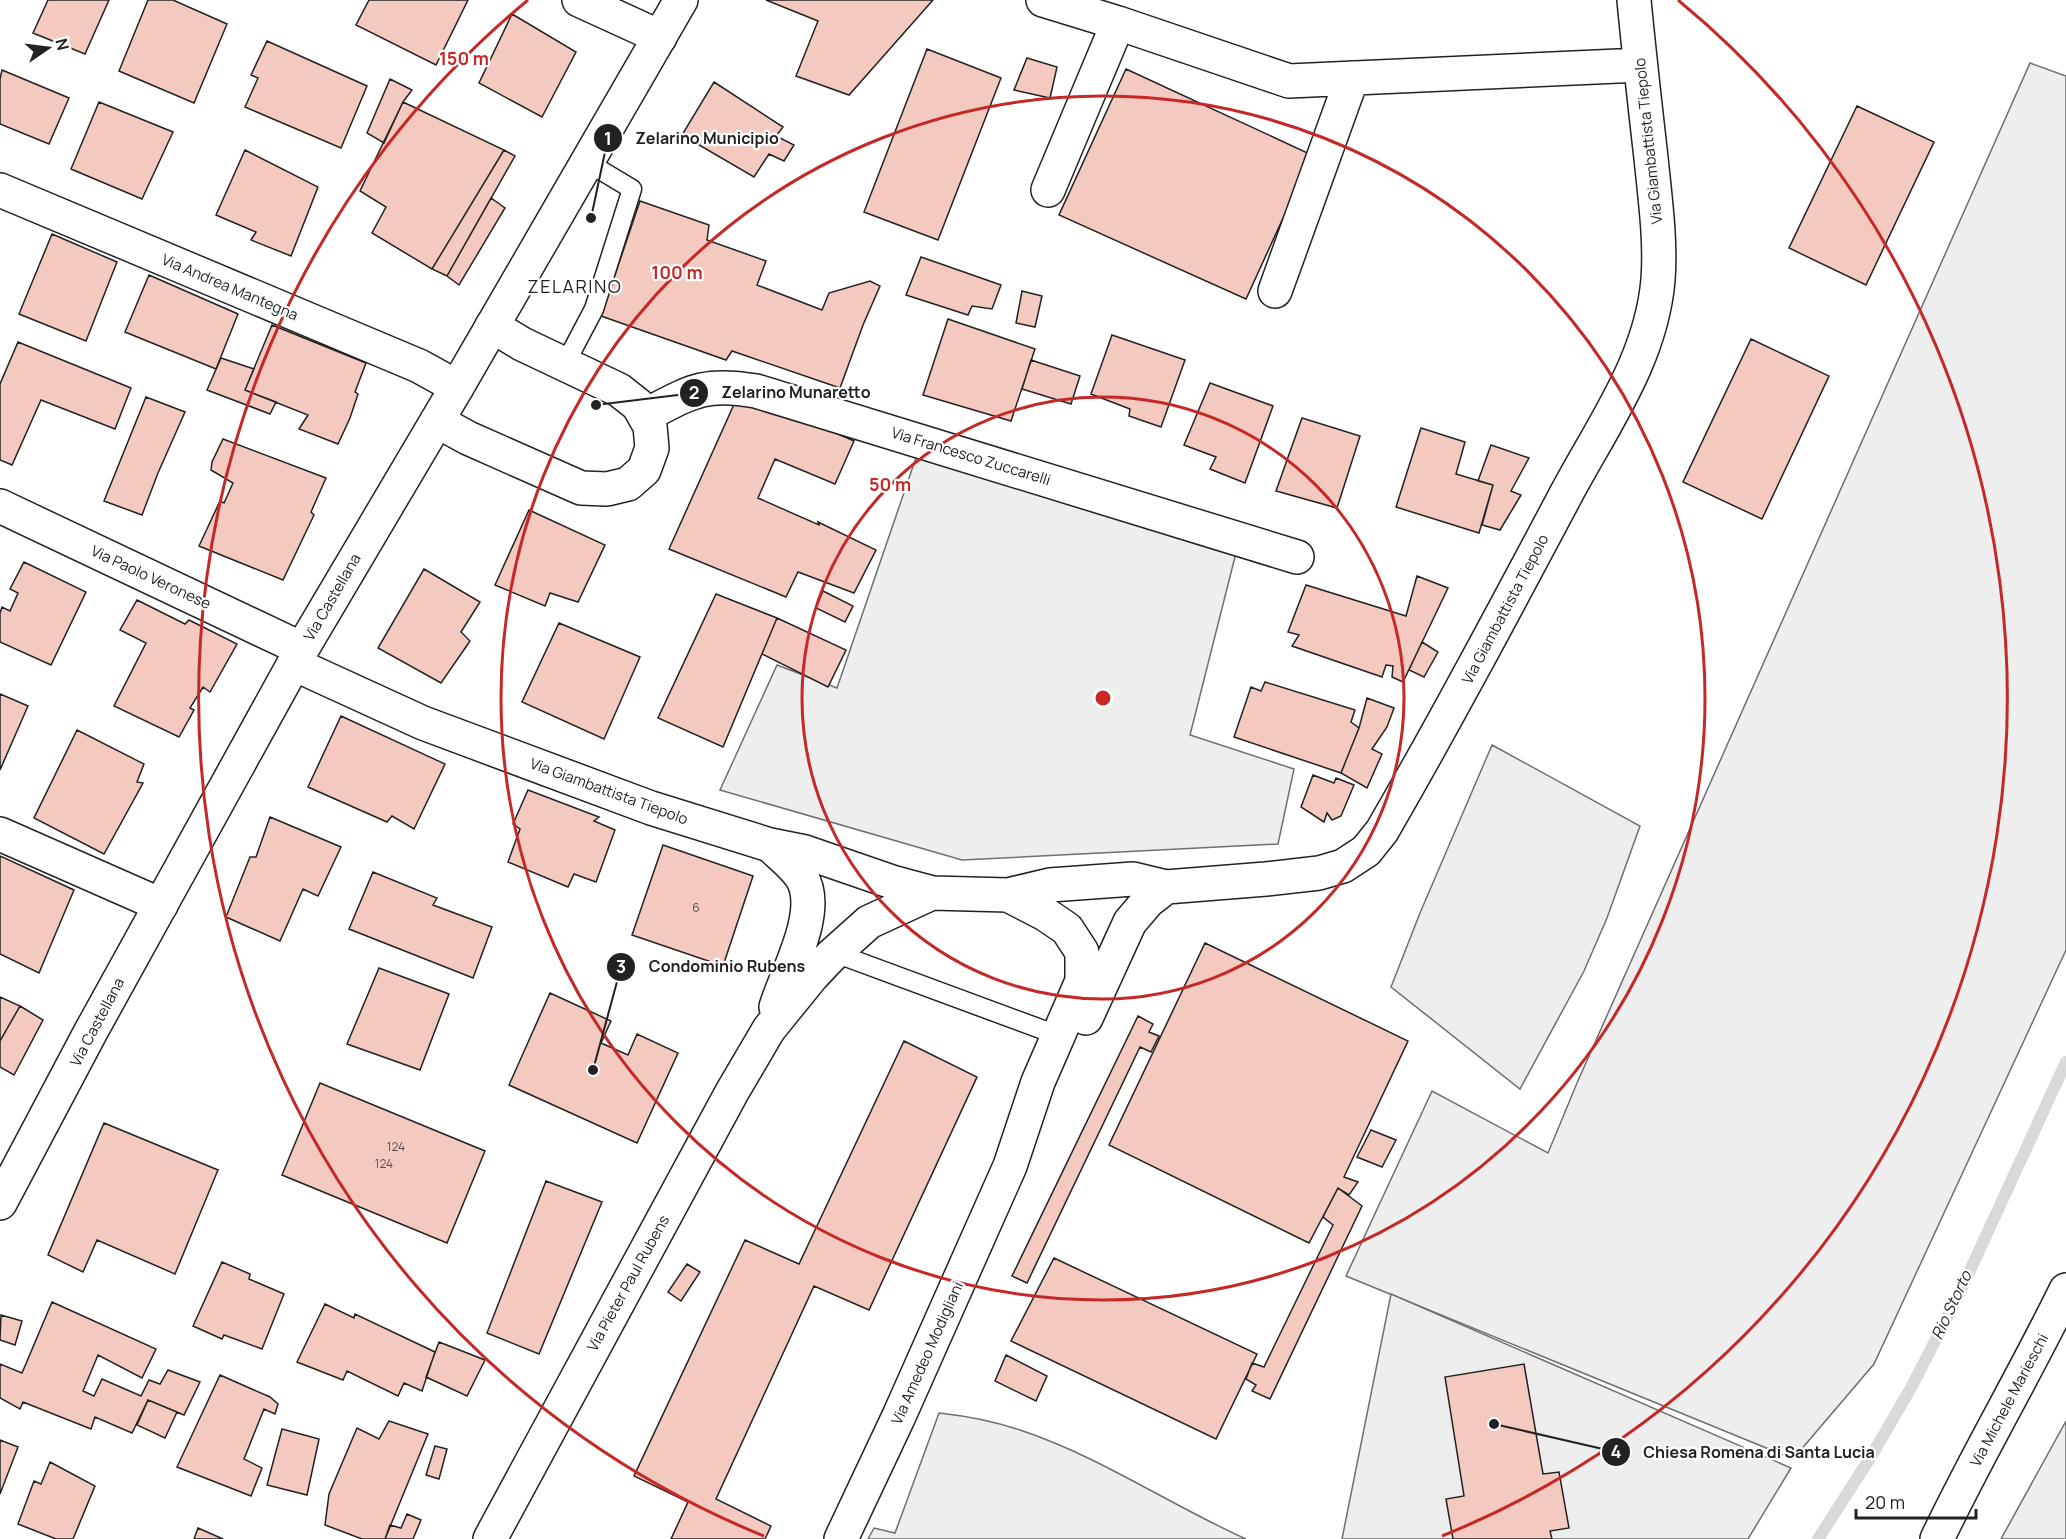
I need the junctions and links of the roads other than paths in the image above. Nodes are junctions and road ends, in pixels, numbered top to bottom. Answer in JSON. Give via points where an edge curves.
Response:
{"nodes":[{"id":1,"x":579,"y":0,"type":"edge"},
{"id":2,"x":681,"y":0,"type":"edge"},
{"id":3,"x":1042,"y":0,"type":"edge"},
{"id":4,"x":1634,"y":0,"type":"edge"},
{"id":5,"x":1118,"y":23,"type":"junction"},
{"id":6,"x":660,"y":37,"type":"junction"},
{"id":7,"x":1640,"y":65,"type":"junction"},
{"id":8,"x":1352,"y":78,"type":"junction"},
{"id":9,"x":587,"y":162,"type":"junction"},
{"id":10,"x":0,"y":190,"type":"edge"},
{"id":11,"x":1048,"y":190,"type":"dead end"},
{"id":12,"x":1275,"y":291,"type":"dead end"},
{"id":13,"x":492,"y":326,"type":"junction"},
{"id":14,"x":565,"y":364,"type":"junction"},
{"id":15,"x":457,"y":387,"type":"junction"},
{"id":16,"x":646,"y":415,"type":"junction"},
{"id":17,"x":437,"y":421,"type":"junction"},
{"id":18,"x":0,"y":506,"type":"edge"},
{"id":19,"x":1297,"y":557,"type":"dead end"},
{"id":20,"x":298,"y":657,"type":"junction"},
{"id":21,"x":0,"y":834,"type":"edge"},
{"id":22,"x":770,"y":845,"type":"junction"},
{"id":23,"x":1166,"y":887,"type":"junction"},
{"id":24,"x":932,"y":893,"type":"junction"},
{"id":25,"x":1008,"y":895,"type":"junction"},
{"id":26,"x":161,"y":905,"type":"junction"},
{"id":27,"x":894,"y":910,"type":"joint"},
{"id":28,"x":1082,"y":952,"type":"joint"},
{"id":29,"x":835,"y":953,"type":"junction"},
{"id":30,"x":769,"y":1029,"type":"junction"},
{"id":31,"x":1057,"y":1035,"type":"junction"},
{"id":32,"x":1010,"y":1166,"type":"junction"},
{"id":33,"x":4,"y":1188,"type":"edge"},
{"id":34,"x":2066,"y":1290,"type":"edge"},
{"id":35,"x":1967,"y":1477,"type":"junction"},
{"id":36,"x":490,"y":1539,"type":"edge"},
{"id":37,"x":841,"y":1539,"type":"edge"},
{"id":38,"x":1916,"y":1539,"type":"edge"},
{"id":39,"x":1937,"y":1539,"type":"edge"}],
"edges":[{"from":1,"to":6,"type":"street"},
{"from":2,"to":6,"type":"street","name":"Via Castellana"},
{"from":3,"to":5,"type":"street"},
{"from":4,"to":7,"type":"street","name":"Via Giambattista Tiepolo"},
{"from":5,"to":8,"type":"street","via":[[1289,81]]},
{"from":5,"to":11,"type":"street"},
{"from":6,"to":9,"type":"street","name":"Via Castellana"},
{"from":7,"to":8,"type":"street"},
{"from":7,"to":23,"type":"street","name":"Via Giambattista Tiepolo","via":[[1659,247],[1651,322],[1638,363],[1393,812],[1366,851],[1343,866],[1290,877]]},
{"from":8,"to":12,"type":"street"},
{"from":9,"to":13,"type":"street","name":"Via Castellana"},
{"from":9,"to":14,"type":"lane","via":[[632,189],[594,309]]},
{"from":10,"to":15,"type":"street","name":"Via Andrea Mantegna","via":[[419,366]]},
{"from":13,"to":14,"type":"street"},
{"from":13,"to":15,"type":"street","name":"Via Castellana"},
{"from":14,"to":16,"type":"street","via":[[619,390]]},
{"from":15,"to":17,"type":"street","name":"Via Castellana"},
{"from":16,"to":17,"type":"street","via":[[652,448],[644,470],[628,484],[607,489],[581,488],[556,478]]},
{"from":16,"to":19,"type":"street","name":"Via Francesco Zuccarelli","via":[[704,388],[756,391]]},
{"from":17,"to":20,"type":"street","name":"Via Castellana"},
{"from":18,"to":20,"type":"street","name":"Via Paolo Veronese"},
{"from":20,"to":22,"type":"street","name":"Via Giambattista Tiepolo","via":[[423,723],[651,808]]},
{"from":20,"to":26,"type":"street","name":"Via Castellana"},
{"from":21,"to":26,"type":"street"},
{"from":22,"to":24,"type":"street","name":"Via Giambattista Tiepolo","via":[[805,852]]},
{"from":22,"to":30,"type":"street","name":"Via Pieter Paul Rubens","via":[[802,878],[808,906]]},
{"from":23,"to":25,"type":"street","name":"Via Giambattista Tiepolo","via":[[1133,879],[1050,885]]},
{"from":23,"to":32,"type":"street","name":"Via Amedeo Modigliani","via":[[1130,922],[1079,1034]]},
{"from":24,"to":25,"type":"street","name":"Via Giambattista Tiepolo"},
{"from":24,"to":27,"type":"street","name":"Via Giambattista Tiepolo"},
{"from":25,"to":28,"type":"street","name":"Via Giambattista Tiepolo","via":[[1067,929]]},
{"from":26,"to":33,"type":"street","name":"Via Castellana"},
{"from":27,"to":29,"type":"street","name":"Via Pieter Paul Rubens","via":[[868,922]]},
{"from":28,"to":31,"type":"street","name":"Via Amedeo Modigliani","via":[[1082,981]]},
{"from":29,"to":30,"type":"street","name":"Via Pieter Paul Rubens"},
{"from":29,"to":31,"type":"lane"},
{"from":30,"to":36,"type":"street","name":"Via Pieter Paul Rubens"},
{"from":31,"to":32,"type":"street","name":"Via Amedeo Modigliani"},
{"from":32,"to":37,"type":"street","name":"Via Amedeo Modigliani"},
{"from":34,"to":35,"type":"street","name":"Via Michele Marieschi"},
{"from":35,"to":38,"type":"street","name":"Via Michele Marieschi"},
{"from":35,"to":39,"type":"street","name":"Via Michele Marieschi"}]}
